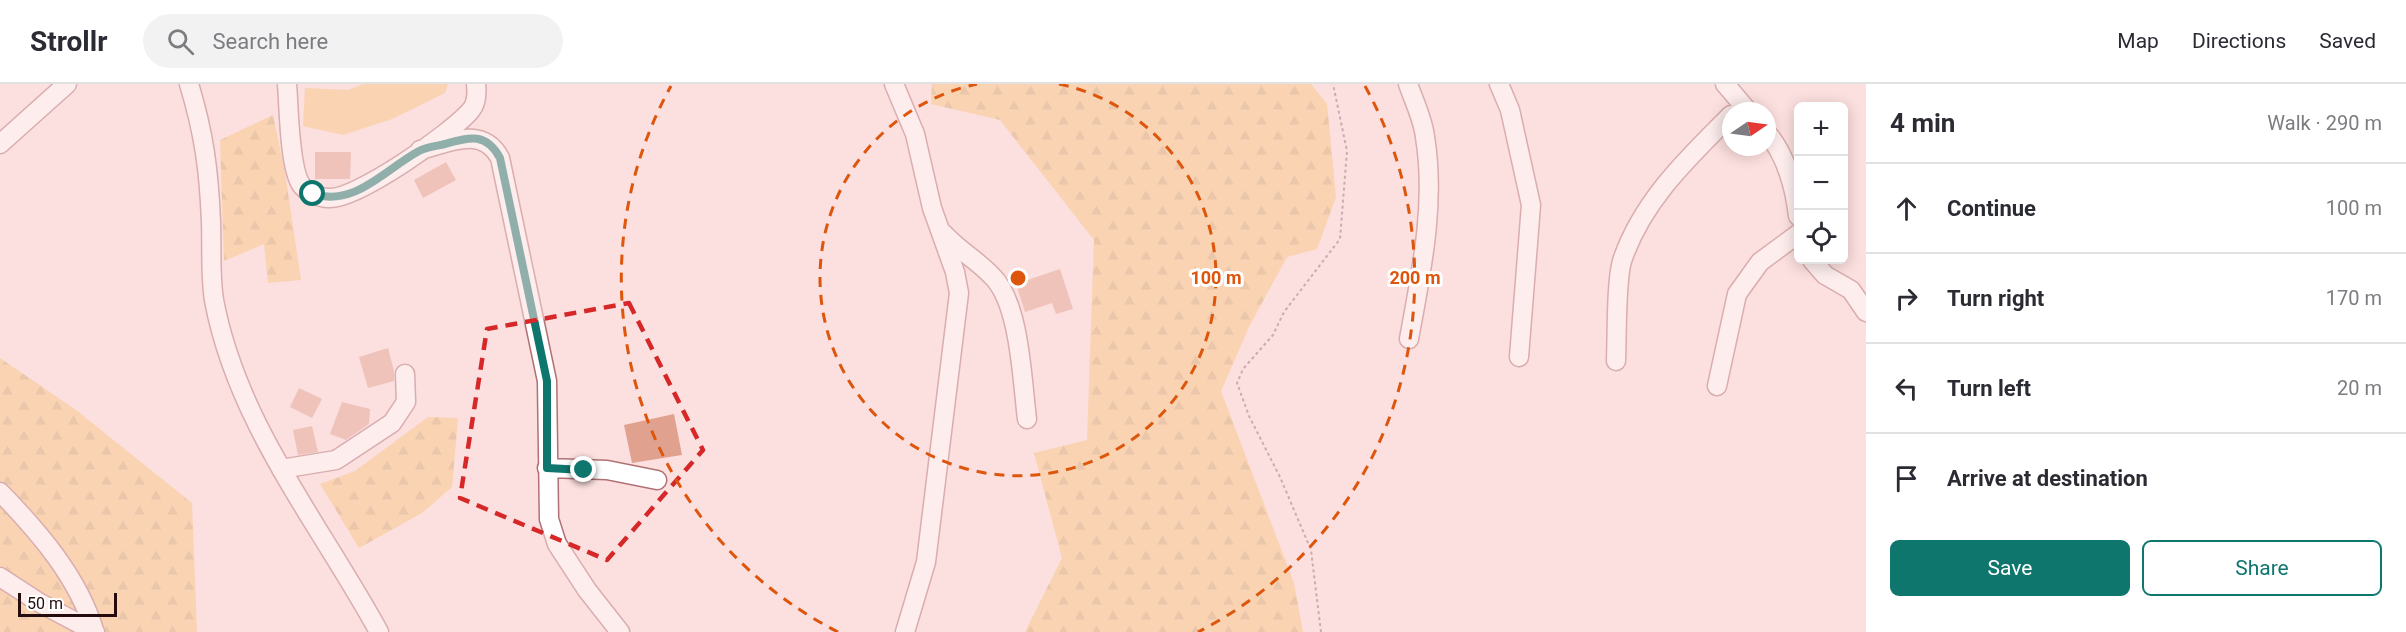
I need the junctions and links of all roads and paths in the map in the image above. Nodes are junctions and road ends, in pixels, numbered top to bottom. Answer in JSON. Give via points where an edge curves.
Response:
{"nodes":[{"id":1,"x":67,"y":84,"type":"edge"},
{"id":2,"x":189,"y":84,"type":"edge"},
{"id":3,"x":287,"y":84,"type":"edge"},
{"id":4,"x":476,"y":84,"type":"edge"},
{"id":5,"x":894,"y":84,"type":"edge"},
{"id":6,"x":1333,"y":84,"type":"edge"},
{"id":7,"x":1408,"y":84,"type":"edge"},
{"id":8,"x":1499,"y":84,"type":"edge"},
{"id":9,"x":1725,"y":84,"type":"edge"},
{"id":10,"x":1735,"y":102,"type":"edge"},
{"id":11,"x":1722,"y":126,"type":"edge"},
{"id":12,"x":0,"y":144,"type":"edge"},
{"id":13,"x":1776,"y":147,"type":"edge"},
{"id":14,"x":420,"y":150,"type":"junction"},
{"id":15,"x":1797,"y":210,"type":"edge"},
{"id":16,"x":937,"y":228,"type":"junction"},
{"id":17,"x":1794,"y":237,"type":"edge"},
{"id":18,"x":1815,"y":264,"type":"edge"},
{"id":19,"x":1866,"y":312,"type":"edge"},
{"id":20,"x":1409,"y":339,"type":"dead end"},
{"id":21,"x":1519,"y":357,"type":"dead end"},
{"id":22,"x":1616,"y":361,"type":"dead end"},
{"id":23,"x":405,"y":374,"type":"dead end"},
{"id":24,"x":1717,"y":386,"type":"dead end"},
{"id":25,"x":1027,"y":419,"type":"dead end"},
{"id":26,"x":547,"y":468,"type":"junction"},
{"id":27,"x":281,"y":469,"type":"junction"},
{"id":28,"x":657,"y":480,"type":"dead end"},
{"id":29,"x":0,"y":492,"type":"edge"},
{"id":30,"x":0,"y":577,"type":"edge"},
{"id":31,"x":94,"y":631,"type":"edge"},
{"id":32,"x":380,"y":632,"type":"edge"},
{"id":33,"x":620,"y":632,"type":"edge"},
{"id":34,"x":905,"y":632,"type":"edge"},
{"id":35,"x":1321,"y":632,"type":"edge"}],
"edges":[{"from":1,"to":12,"type":"street"},
{"from":2,"to":27,"type":"street","via":[[207,163],[214,298],[255,421]]},
{"from":3,"to":14,"type":"street","via":[[295,171],[302,186],[313,194],[329,198],[350,194],[391,172]]},
{"from":4,"to":14,"type":"street","via":[[477,97],[471,110]]},
{"from":5,"to":16,"type":"street","via":[[915,134]]},
{"from":6,"to":35,"type":"path","via":[[1347,151],[1340,239],[1284,312],[1273,335],[1243,369],[1237,383],[1311,550]]},
{"from":7,"to":20,"type":"street","via":[[1425,135],[1430,185]]},
{"from":8,"to":21,"type":"street","via":[[1510,110],[1531,206]]},
{"from":9,"to":10,"type":"street"},
{"from":11,"to":22,"type":"street","via":[[1647,208],[1622,262]]},
{"from":13,"to":15,"type":"street","via":[[1795,191]]},
{"from":14,"to":26,"type":"street","via":[[483,139],[500,158],[547,381]]},
{"from":16,"to":25,"type":"street","via":[[958,250],[992,275],[1012,307]]},
{"from":16,"to":34,"type":"street","via":[[955,272],[958,315],[926,562]]},
{"from":17,"to":24,"type":"street","via":[[1760,262],[1737,294]]},
{"from":18,"to":19,"type":"street","via":[[1825,275],[1851,290]]},
{"from":23,"to":27,"type":"street","via":[[406,402],[392,423],[336,460]]},
{"from":26,"to":28,"type":"street","via":[[607,470]]},
{"from":26,"to":33,"type":"street","via":[[549,519],[557,544],[586,590]]},
{"from":27,"to":32,"type":"street"},
{"from":29,"to":31,"type":"street","via":[[69,576],[88,610]]},
{"from":30,"to":31,"type":"street"}]}
